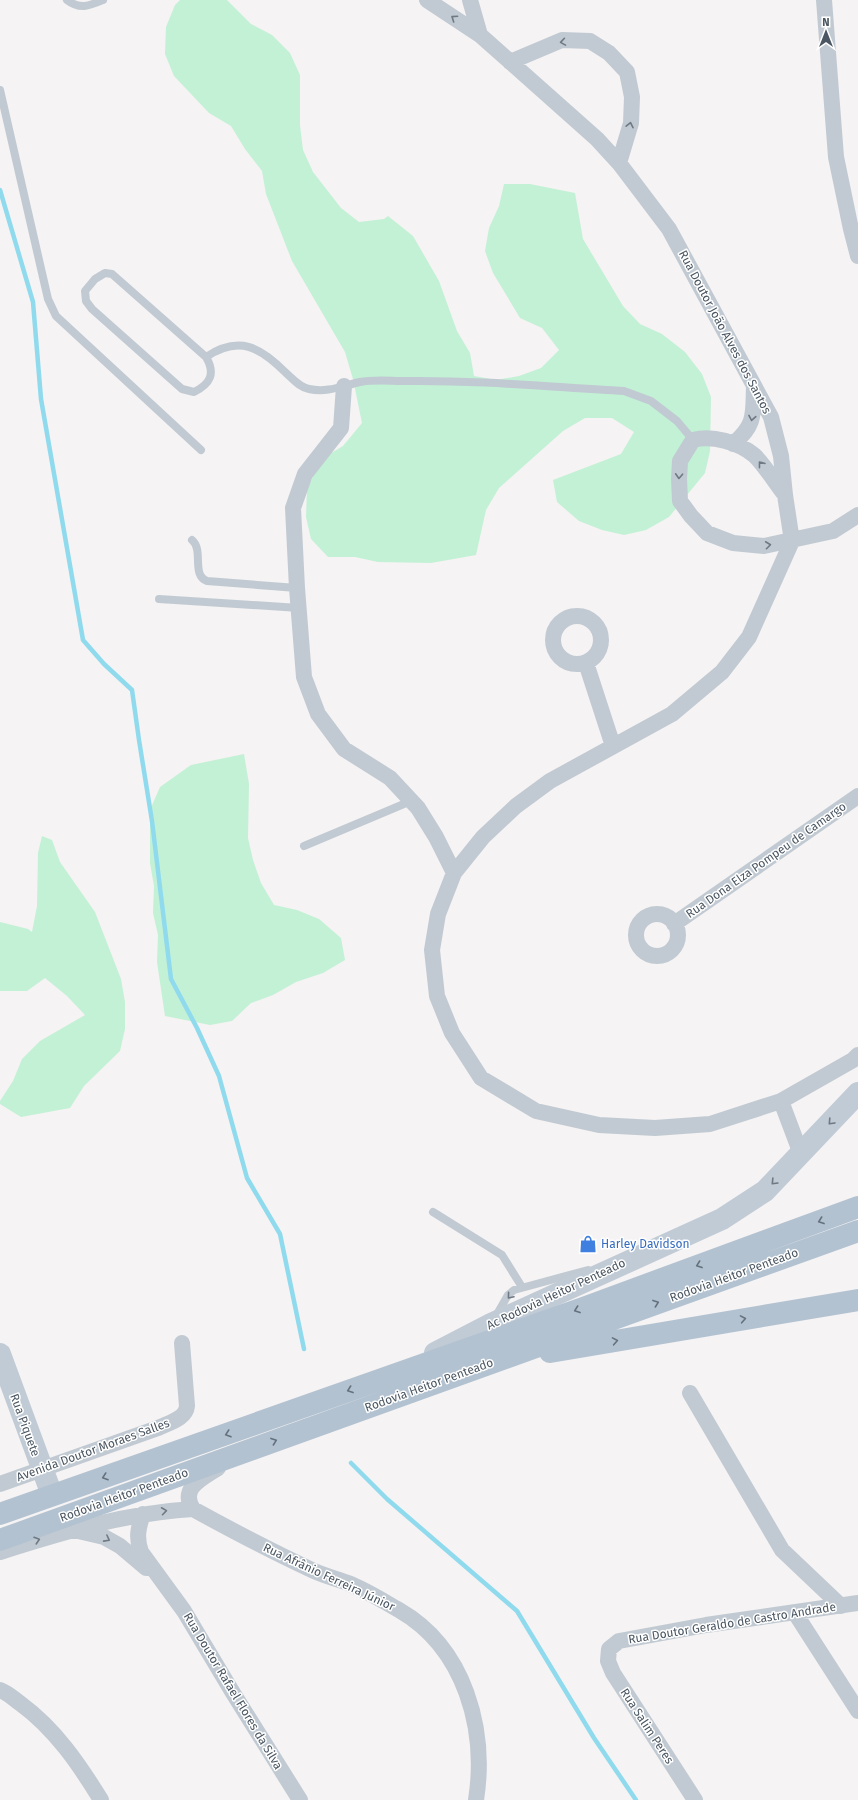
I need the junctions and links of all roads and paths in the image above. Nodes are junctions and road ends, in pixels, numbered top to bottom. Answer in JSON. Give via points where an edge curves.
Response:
{"nodes":[{"id":1,"x":67,"y":0,"type":"edge"},
{"id":2,"x":103,"y":0,"type":"edge"},
{"id":3,"x":428,"y":0,"type":"edge"},
{"id":4,"x":470,"y":0,"type":"edge"},
{"id":5,"x":824,"y":0,"type":"edge"},
{"id":6,"x":480,"y":35,"type":"junction"},
{"id":7,"x":510,"y":62,"type":"junction"},
{"id":8,"x":0,"y":90,"type":"edge"},
{"id":9,"x":619,"y":162,"type":"junction"},
{"id":10,"x":858,"y":256,"type":"edge"},
{"id":11,"x":206,"y":357,"type":"junction"},
{"id":12,"x":754,"y":385,"type":"junction"},
{"id":13,"x":344,"y":386,"type":"junction"},
{"id":14,"x":692,"y":440,"type":"junction"},
{"id":15,"x":733,"y":444,"type":"junction"},
{"id":16,"x":201,"y":450,"type":"dead end"},
{"id":17,"x":785,"y":495,"type":"junction"},
{"id":18,"x":858,"y":515,"type":"edge"},
{"id":19,"x":192,"y":540,"type":"dead end"},
{"id":20,"x":792,"y":541,"type":"junction"},
{"id":21,"x":297,"y":588,"type":"junction"},
{"id":22,"x":159,"y":599,"type":"dead end"},
{"id":23,"x":299,"y":608,"type":"junction"},
{"id":24,"x":586,"y":663,"type":"dead end"},
{"id":25,"x":613,"y":746,"type":"junction"},
{"id":26,"x":858,"y":796,"type":"edge"},
{"id":27,"x":411,"y":801,"type":"junction"},
{"id":28,"x":304,"y":846,"type":"dead end"},
{"id":29,"x":454,"y":873,"type":"junction"},
{"id":30,"x":674,"y":924,"type":"dead end"},
{"id":31,"x":858,"y":1055,"type":"edge"},
{"id":32,"x":858,"y":1093,"type":"edge"},
{"id":33,"x":781,"y":1101,"type":"junction"},
{"id":34,"x":801,"y":1154,"type":"junction"},
{"id":35,"x":858,"y":1207,"type":"edge"},
{"id":36,"x":434,"y":1212,"type":"dead end"},
{"id":37,"x":858,"y":1231,"type":"edge"},
{"id":38,"x":639,"y":1256,"type":"junction"},
{"id":39,"x":522,"y":1288,"type":"junction"},
{"id":40,"x":858,"y":1300,"type":"edge"},
{"id":41,"x":491,"y":1324,"type":"junction"},
{"id":42,"x":182,"y":1343,"type":"dead end"},
{"id":43,"x":0,"y":1354,"type":"edge"},
{"id":44,"x":494,"y":1361,"type":"junction"},
{"id":45,"x":387,"y":1377,"type":"junction"},
{"id":46,"x":690,"y":1393,"type":"dead end"},
{"id":47,"x":244,"y":1452,"type":"junction"},
{"id":48,"x":41,"y":1469,"type":"junction"},
{"id":49,"x":0,"y":1484,"type":"edge"},
{"id":50,"x":52,"y":1495,"type":"junction"},
{"id":51,"x":193,"y":1509,"type":"junction"},
{"id":52,"x":0,"y":1514,"type":"edge"},
{"id":53,"x":143,"y":1514,"type":"junction"},
{"id":54,"x":70,"y":1530,"type":"junction"},
{"id":55,"x":0,"y":1540,"type":"edge"},
{"id":56,"x":0,"y":1552,"type":"edge"},
{"id":57,"x":164,"y":1583,"type":"junction"},
{"id":58,"x":858,"y":1603,"type":"edge"},
{"id":59,"x":841,"y":1606,"type":"junction"},
{"id":60,"x":795,"y":1612,"type":"junction"},
{"id":61,"x":609,"y":1649,"type":"joint"},
{"id":62,"x":0,"y":1690,"type":"edge"},
{"id":63,"x":858,"y":1710,"type":"edge"},
{"id":64,"x":101,"y":1800,"type":"edge"},
{"id":65,"x":300,"y":1800,"type":"edge"},
{"id":66,"x":476,"y":1800,"type":"edge"},
{"id":67,"x":694,"y":1800,"type":"edge"}],
"edges":[{"from":1,"to":2,"type":"lane","via":[[74,6],[89,6]]},
{"from":6,"to":3,"type":"street","name":"Rua Doutor João Alves dos Santos","one_way":true},
{"from":4,"to":6,"type":"street"},
{"from":5,"to":10,"type":"street","via":[[836,156]]},
{"from":6,"to":7,"type":"street","name":"Rua Doutor João Alves dos Santos"},
{"from":7,"to":9,"type":"street","name":"Rua Doutor João Alves dos Santos","via":[[597,139]]},
{"from":9,"to":7,"type":"street","one_way":true,"via":[[631,123],[632,97],[627,72],[609,53],[590,41],[562,40]]},
{"from":8,"to":16,"type":"lane","via":[[48,299],[56,316]]},
{"from":9,"to":12,"type":"street","name":"Rua Doutor João Alves dos Santos","via":[[669,229]]},
{"from":11,"to":11,"type":"lane","via":[[112,274],[105,273],[95,279],[85,291],[86,301],[92,309],[182,389],[194,392],[204,387],[210,379],[211,370]]},
{"from":11,"to":13,"type":"lane","via":[[218,349],[234,345],[254,347],[272,359],[300,387],[325,391]]},
{"from":12,"to":15,"type":"street","one_way":true,"via":[[750,425]]},
{"from":12,"to":17,"type":"street","name":"Rua Doutor João Alves dos Santos","via":[[771,417],[776,433]]},
{"from":13,"to":14,"type":"lane","via":[[361,382],[446,380],[624,391],[651,401],[677,421]]},
{"from":13,"to":21,"type":"street","via":[[341,428],[305,474],[293,508]]},
{"from":14,"to":15,"type":"street","via":[[703,437]]},
{"from":14,"to":20,"type":"street","one_way":true,"via":[[680,461],[679,486],[680,501],[696,522],[707,532],[733,543],[764,546]]},
{"from":17,"to":15,"type":"street","one_way":true,"via":[[754,456]]},
{"from":17,"to":20,"type":"street","name":"Rua Doutor João Alves dos Santos"},
{"from":18,"to":20,"type":"street","via":[[833,530]]},
{"from":19,"to":21,"type":"lane","via":[[196,547],[199,575],[202,580]]},
{"from":20,"to":25,"type":"street","via":[[749,637],[722,672],[672,714]]},
{"from":21,"to":23,"type":"street"},
{"from":22,"to":23,"type":"lane"},
{"from":23,"to":27,"type":"street","via":[[304,677],[318,714],[344,749],[390,778]]},
{"from":24,"to":25,"type":"street"},
{"from":25,"to":29,"type":"street","via":[[550,781],[516,806],[483,837]]},
{"from":26,"to":30,"type":"street","name":"Rua Dona Elza Pompeu de Camargo"},
{"from":27,"to":28,"type":"lane"},
{"from":27,"to":29,"type":"street","via":[[436,837]]},
{"from":29,"to":33,"type":"street","via":[[438,914],[432,950],[437,996],[452,1033],[481,1078],[536,1111],[599,1125],[655,1128],[710,1124]]},
{"from":31,"to":33,"type":"street"},
{"from":32,"to":34,"type":"main road","name":"Ac Rodovia Heitor Penteado","one_way":true},
{"from":33,"to":34,"type":"street"},
{"from":34,"to":38,"type":"main road","name":"Ac Rodovia Heitor Penteado","one_way":true,"via":[[765,1191],[722,1219]]},
{"from":35,"to":45,"type":"main road","name":"Rodovia Heitor Penteado","one_way":true},
{"from":36,"to":39,"type":"lane","via":[[502,1255]]},
{"from":44,"to":37,"type":"main road","name":"Rodovia Heitor Penteado","one_way":true},
{"from":38,"to":39,"type":"lane"},
{"from":38,"to":41,"type":"main road","name":"Ac Rodovia Heitor Penteado"},
{"from":39,"to":41,"type":"lane","one_way":true,"via":[[514,1290],[508,1296]]},
{"from":44,"to":40,"type":"main road","one_way":true},
{"from":41,"to":45,"type":"main road","name":"Ac Rodovia Heitor Penteado"},
{"from":42,"to":48,"type":"street","name":"Avenida Doutor Moraes Salles","via":[[187,1406],[184,1414],[158,1428]]},
{"from":43,"to":48,"type":"main road","name":"Rua Piquete"},
{"from":47,"to":44,"type":"main road","name":"Rodovia Heitor Penteado","one_way":true},
{"from":45,"to":50,"type":"main road","name":"Rodovia Heitor Penteado","one_way":true},
{"from":46,"to":59,"type":"street","via":[[782,1550]]},
{"from":47,"to":51,"type":"street","via":[[192,1487],[188,1496]]},
{"from":47,"to":55,"type":"main road","name":"Rodovia Heitor Penteado"},
{"from":48,"to":49,"type":"street","name":"Avenida Doutor Moraes Salles"},
{"from":48,"to":50,"type":"main road","name":"Rua Piquete"},
{"from":50,"to":52,"type":"main road","name":"Rodovia Heitor Penteado"},
{"from":53,"to":51,"type":"street","one_way":true},
{"from":51,"to":66,"type":"street","name":"Rua Afrânio Ferreira Júnior","via":[[316,1572],[350,1584],[400,1610],[424,1628],[442,1648],[458,1672],[471,1703],[478,1738],[480,1777]]},
{"from":53,"to":54,"type":"street"},
{"from":53,"to":57,"type":"street","name":"Rua Doutor Rafael Flores da Silva","via":[[137,1542],[141,1552]]},
{"from":56,"to":54,"type":"street","one_way":true},
{"from":54,"to":57,"type":"street","name":"Rua Doutor Rafael Flores da Silva","one_way":true,"via":[[104,1537],[120,1546]]},
{"from":57,"to":65,"type":"street","name":"Rua Doutor Rafael Flores da Silva","via":[[184,1610]]},
{"from":58,"to":59,"type":"street","name":"Rua Doutor Geraldo de Castro Andrade"},
{"from":59,"to":60,"type":"street","name":"Rua Doutor Geraldo de Castro Andrade"},
{"from":60,"to":61,"type":"street","name":"Rua Doutor Geraldo de Castro Andrade","via":[[619,1641]]},
{"from":60,"to":63,"type":"street"},
{"from":61,"to":67,"type":"street","name":"Rua Salim Peres","via":[[608,1661],[613,1673]]},
{"from":62,"to":64,"type":"street","via":[[28,1709],[58,1738],[82,1768]]}]}
